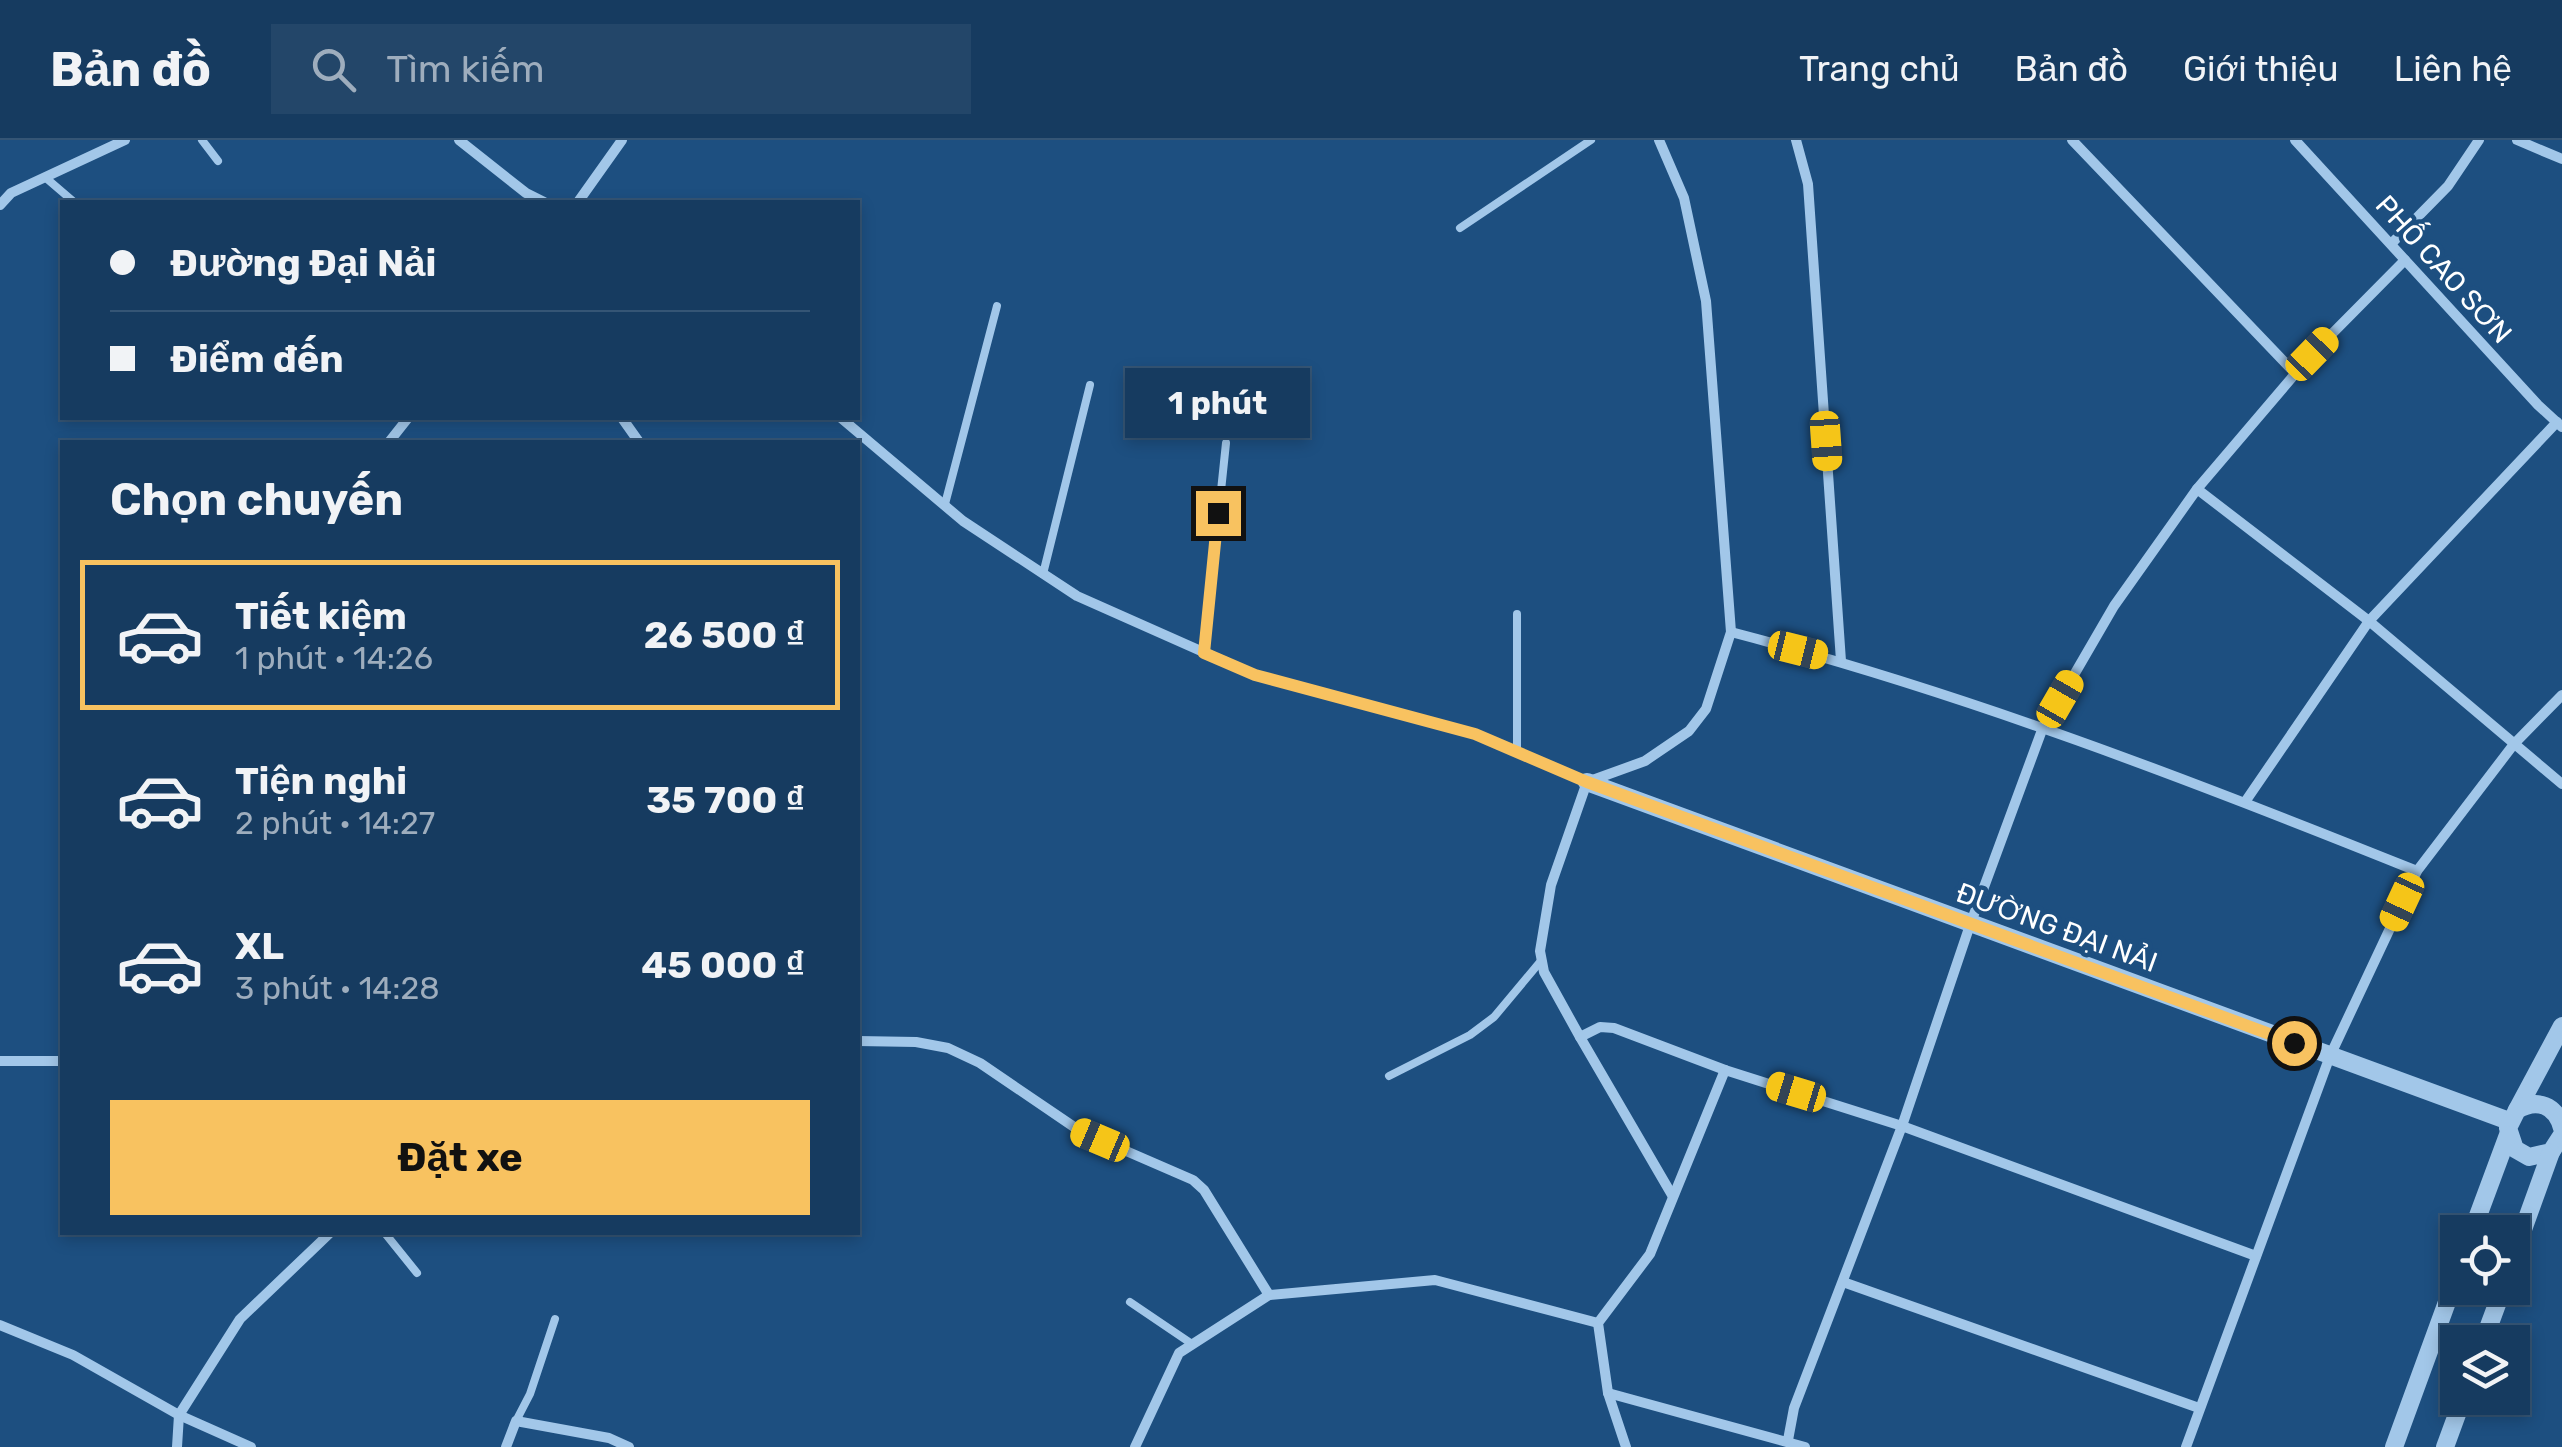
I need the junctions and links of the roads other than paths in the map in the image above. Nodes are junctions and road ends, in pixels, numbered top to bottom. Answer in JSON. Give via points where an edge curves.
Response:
{"nodes":[{"id":1,"x":125,"y":140,"type":"edge"},
{"id":2,"x":202,"y":140,"type":"edge"},
{"id":3,"x":459,"y":140,"type":"edge"},
{"id":4,"x":622,"y":140,"type":"edge"},
{"id":5,"x":1591,"y":140,"type":"edge"},
{"id":6,"x":1659,"y":140,"type":"edge"},
{"id":7,"x":1796,"y":140,"type":"edge"},
{"id":8,"x":2072,"y":140,"type":"edge"},
{"id":9,"x":2295,"y":140,"type":"edge"},
{"id":10,"x":2479,"y":140,"type":"edge"},
{"id":11,"x":2517,"y":140,"type":"edge"},
{"id":12,"x":2562,"y":159,"type":"edge"},
{"id":13,"x":218,"y":161,"type":"dead end"},
{"id":14,"x":46,"y":178,"type":"junction"},
{"id":15,"x":72,"y":200,"type":"edge"},
{"id":16,"x":540,"y":200,"type":"edge"},
{"id":17,"x":579,"y":200,"type":"edge"},
{"id":18,"x":0,"y":204,"type":"edge"},
{"id":19,"x":1460,"y":228,"type":"dead end"},
{"id":20,"x":2391,"y":244,"type":"junction"},
{"id":21,"x":2405,"y":260,"type":"junction"},
{"id":22,"x":997,"y":306,"type":"dead end"},
{"id":23,"x":2295,"y":373,"type":"junction"},
{"id":24,"x":1090,"y":385,"type":"dead end"},
{"id":25,"x":406,"y":420,"type":"edge"},
{"id":26,"x":843,"y":420,"type":"edge"},
{"id":27,"x":2559,"y":424,"type":"edge"},
{"id":28,"x":391,"y":440,"type":"edge"},
{"id":29,"x":1226,"y":443,"type":"dead end"},
{"id":30,"x":2197,"y":489,"type":"junction"},
{"id":31,"x":946,"y":504,"type":"junction"},
{"id":32,"x":1043,"y":574,"type":"junction"},
{"id":33,"x":1517,"y":614,"type":"dead end"},
{"id":34,"x":2369,"y":622,"type":"junction"},
{"id":35,"x":1731,"y":632,"type":"junction"},
{"id":36,"x":1204,"y":653,"type":"junction"},
{"id":37,"x":1840,"y":662,"type":"junction"},
{"id":38,"x":2562,"y":695,"type":"edge"},
{"id":39,"x":2042,"y":730,"type":"junction"},
{"id":40,"x":2514,"y":744,"type":"junction"},
{"id":41,"x":1517,"y":753,"type":"junction"},
{"id":42,"x":1587,"y":782,"type":"junction"},
{"id":43,"x":2562,"y":784,"type":"edge"},
{"id":44,"x":2245,"y":802,"type":"junction"},
{"id":45,"x":2417,"y":872,"type":"junction"},
{"id":46,"x":1970,"y":924,"type":"junction"},
{"id":47,"x":1540,"y":962,"type":"junction"},
{"id":48,"x":2562,"y":1026,"type":"edge"},
{"id":49,"x":1580,"y":1037,"type":"junction"},
{"id":50,"x":860,"y":1040,"type":"edge"},
{"id":51,"x":2330,"y":1056,"type":"junction"},
{"id":52,"x":0,"y":1061,"type":"edge"},
{"id":53,"x":60,"y":1061,"type":"edge"},
{"id":54,"x":1726,"y":1070,"type":"junction"},
{"id":55,"x":1389,"y":1076,"type":"dead end"},
{"id":56,"x":2511,"y":1122,"type":"junction"},
{"id":57,"x":1902,"y":1126,"type":"junction"},
{"id":58,"x":2560,"y":1140,"type":"edge"},
{"id":59,"x":1672,"y":1195,"type":"junction"},
{"id":60,"x":2478,"y":1215,"type":"edge"},
{"id":61,"x":2530,"y":1215,"type":"edge"},
{"id":62,"x":328,"y":1235,"type":"edge"},
{"id":63,"x":386,"y":1235,"type":"edge"},
{"id":64,"x":2256,"y":1256,"type":"junction"},
{"id":65,"x":417,"y":1273,"type":"dead end"},
{"id":66,"x":1843,"y":1282,"type":"junction"},
{"id":67,"x":1269,"y":1295,"type":"junction"},
{"id":68,"x":1130,"y":1302,"type":"dead end"},
{"id":69,"x":2446,"y":1305,"type":"edge"},
{"id":70,"x":556,"y":1319,"type":"dead end"},
{"id":71,"x":1598,"y":1324,"type":"junction"},
{"id":72,"x":0,"y":1325,"type":"edge"},
{"id":73,"x":1192,"y":1344,"type":"junction"},
{"id":74,"x":1608,"y":1393,"type":"junction"},
{"id":75,"x":2199,"y":1408,"type":"junction"},
{"id":76,"x":179,"y":1415,"type":"junction"},
{"id":77,"x":2457,"y":1415,"type":"edge"},
{"id":78,"x":516,"y":1421,"type":"junction"},
{"id":79,"x":1788,"y":1440,"type":"junction"},
{"id":80,"x":177,"y":1447,"type":"edge"},
{"id":81,"x":251,"y":1447,"type":"edge"},
{"id":82,"x":506,"y":1447,"type":"edge"},
{"id":83,"x":630,"y":1447,"type":"edge"},
{"id":84,"x":1135,"y":1447,"type":"edge"},
{"id":85,"x":1626,"y":1447,"type":"edge"},
{"id":86,"x":1805,"y":1447,"type":"edge"},
{"id":87,"x":2186,"y":1447,"type":"edge"},
{"id":88,"x":2394,"y":1447,"type":"edge"},
{"id":89,"x":2445,"y":1447,"type":"edge"}],
"edges":[{"from":1,"to":14,"type":"street"},
{"from":2,"to":13,"type":"lane"},
{"from":3,"to":16,"type":"street"},
{"from":4,"to":17,"type":"street"},
{"from":5,"to":19,"type":"lane"},
{"from":6,"to":35,"type":"street","via":[[1684,198],[1706,301]]},
{"from":7,"to":37,"type":"street","via":[[1808,184]]},
{"from":8,"to":23,"type":"street"},
{"from":9,"to":20,"type":"street","name":"PHỐ CAO SƠN"},
{"from":10,"to":20,"type":"street","via":[[2448,186]]},
{"from":11,"to":12,"type":"street"},
{"from":14,"to":15,"type":"lane"},
{"from":14,"to":18,"type":"street"},
{"from":20,"to":21,"type":"street","name":"PHỐ CAO SƠN"},
{"from":21,"to":23,"type":"street"},
{"from":21,"to":27,"type":"street","name":"PHỐ CAO SƠN"},
{"from":22,"to":31,"type":"lane"},
{"from":23,"to":30,"type":"street"},
{"from":24,"to":32,"type":"lane"},
{"from":25,"to":28,"type":"street"},
{"from":26,"to":31,"type":"street"},
{"from":27,"to":34,"type":"street"},
{"from":29,"to":36,"type":"lane"},
{"from":30,"to":34,"type":"street"},
{"from":30,"to":39,"type":"street","via":[[2114,606]]},
{"from":31,"to":32,"type":"street"},
{"from":32,"to":36,"type":"street"},
{"from":33,"to":41,"type":"lane"},
{"from":34,"to":40,"type":"street"},
{"from":34,"to":44,"type":"street"},
{"from":35,"to":37,"type":"street"},
{"from":35,"to":42,"type":"street","via":[[1706,708],[1689,731],[1645,760]]},
{"from":36,"to":41,"type":"street","via":[[1255,675],[1475,734]]},
{"from":37,"to":39,"type":"street"},
{"from":38,"to":40,"type":"street"},
{"from":39,"to":44,"type":"street"},
{"from":39,"to":46,"type":"street"},
{"from":40,"to":43,"type":"street"},
{"from":40,"to":45,"type":"street"},
{"from":41,"to":42,"type":"street"},
{"from":42,"to":46,"type":"street","name":"ĐƯỜNG ĐẠI NẢI"},
{"from":42,"to":47,"type":"street","via":[[1551,884]]},
{"from":44,"to":45,"type":"street"},
{"from":45,"to":51,"type":"street"},
{"from":46,"to":51,"type":"street","name":"ĐƯỜNG ĐẠI NẢI"},
{"from":46,"to":57,"type":"street"},
{"from":47,"to":49,"type":"street"},
{"from":47,"to":55,"type":"lane","via":[[1470,1036]]},
{"from":48,"to":56,"type":"street"},
{"from":49,"to":54,"type":"street","via":[[1607,1026]]},
{"from":49,"to":59,"type":"street"},
{"from":50,"to":67,"type":"street","via":[[948,1048],[1080,1131],[1193,1180]]},
{"from":51,"to":56,"type":"street","name":"ĐƯỜNG ĐẠI NẢI"},
{"from":51,"to":64,"type":"street"},
{"from":52,"to":53,"type":"street"},
{"from":54,"to":57,"type":"street"},
{"from":54,"to":59,"type":"street"},
{"from":56,"to":58,"type":"street","via":[[2521,1154],[2536,1158]]},
{"from":56,"to":58,"type":"street","via":[[2533,1103],[2542,1104],[2556,1114]]},
{"from":56,"to":60,"type":"street"},
{"from":57,"to":64,"type":"street"},
{"from":57,"to":66,"type":"street"},
{"from":58,"to":61,"type":"street"},
{"from":59,"to":71,"type":"street","via":[[1650,1254]]},
{"from":62,"to":76,"type":"street","via":[[240,1319]]},
{"from":63,"to":65,"type":"lane"},
{"from":64,"to":75,"type":"street"},
{"from":66,"to":75,"type":"street"},
{"from":66,"to":79,"type":"street"},
{"from":67,"to":71,"type":"street","via":[[1436,1280]]},
{"from":67,"to":73,"type":"street"},
{"from":68,"to":73,"type":"lane"},
{"from":69,"to":88,"type":"street"},
{"from":70,"to":78,"type":"lane"},
{"from":71,"to":74,"type":"street"},
{"from":72,"to":76,"type":"street","via":[[73,1355]]},
{"from":73,"to":84,"type":"street","via":[[1170,1368]]},
{"from":74,"to":79,"type":"street"},
{"from":74,"to":85,"type":"street"},
{"from":75,"to":87,"type":"street"},
{"from":76,"to":80,"type":"street"},
{"from":76,"to":81,"type":"street"},
{"from":77,"to":89,"type":"street"},
{"from":78,"to":82,"type":"street"},
{"from":78,"to":83,"type":"street"},
{"from":79,"to":86,"type":"street"}]}
